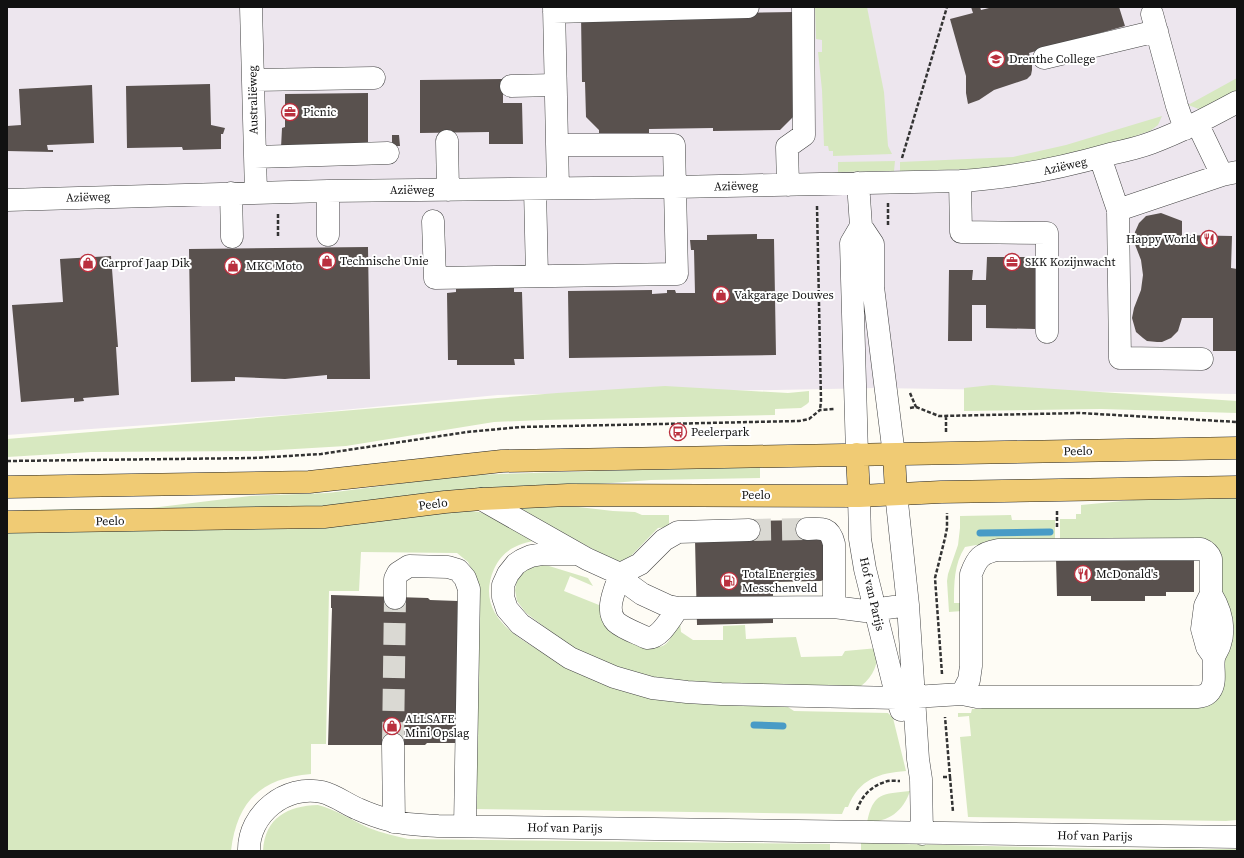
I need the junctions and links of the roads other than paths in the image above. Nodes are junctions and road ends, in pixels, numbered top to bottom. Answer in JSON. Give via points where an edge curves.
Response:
{"nodes":[{"id":1,"x":251,"y":7,"type":"edge"},
{"id":2,"x":748,"y":7,"type":"edge"},
{"id":3,"x":803,"y":7,"type":"edge"},
{"id":4,"x":554,"y":10,"type":"edge"},
{"id":5,"x":1044,"y":58,"type":"dead end"},
{"id":6,"x":374,"y":78,"type":"dead end"},
{"id":7,"x":253,"y":80,"type":"junction"},
{"id":8,"x":555,"y":85,"type":"junction"},
{"id":9,"x":511,"y":86,"type":"dead end"},
{"id":10,"x":1237,"y":102,"type":"edge"},
{"id":11,"x":1191,"y":126,"type":"junction"},
{"id":12,"x":447,"y":141,"type":"dead end"},
{"id":13,"x":557,"y":146,"type":"junction"},
{"id":14,"x":388,"y":153,"type":"dead end"},
{"id":15,"x":255,"y":157,"type":"junction"},
{"id":16,"x":1100,"y":157,"type":"junction"},
{"id":17,"x":1229,"y":174,"type":"edge"},
{"id":18,"x":960,"y":181,"type":"junction"},
{"id":19,"x":858,"y":183,"type":"junction"},
{"id":20,"x":788,"y":185,"type":"junction"},
{"id":21,"x":675,"y":187,"type":"junction"},
{"id":22,"x":558,"y":188,"type":"junction"},
{"id":23,"x":535,"y":189,"type":"junction"},
{"id":24,"x":448,"y":190,"type":"junction"},
{"id":25,"x":328,"y":191,"type":"junction"},
{"id":26,"x":231,"y":193,"type":"junction"},
{"id":27,"x":256,"y":193,"type":"junction"},
{"id":28,"x":7,"y":200,"type":"edge"},
{"id":29,"x":1118,"y":210,"type":"junction"},
{"id":30,"x":433,"y":221,"type":"dead end"},
{"id":31,"x":861,"y":226,"type":"junction"},
{"id":32,"x":328,"y":236,"type":"dead end"},
{"id":33,"x":232,"y":237,"type":"dead end"},
{"id":34,"x":537,"y":276,"type":"junction"},
{"id":35,"x":1048,"y":332,"type":"dead end"},
{"id":36,"x":1202,"y":359,"type":"dead end"},
{"id":37,"x":1237,"y":448,"type":"edge"},
{"id":38,"x":857,"y":454,"type":"junction"},
{"id":39,"x":894,"y":455,"type":"junction"},
{"id":40,"x":7,"y":487,"type":"edge"},
{"id":41,"x":1237,"y":487,"type":"edge"},
{"id":42,"x":896,"y":493,"type":"junction"},
{"id":43,"x":859,"y":496,"type":"junction"},
{"id":44,"x":480,"y":499,"type":"junction"},
{"id":45,"x":7,"y":522,"type":"edge"},
{"id":46,"x":807,"y":529,"type":"tunnel mouth"},
{"id":47,"x":749,"y":530,"type":"tunnel mouth"},
{"id":48,"x":578,"y":554,"type":"junction"},
{"id":49,"x":620,"y":574,"type":"junction"},
{"id":50,"x":395,"y":598,"type":"tunnel mouth"},
{"id":51,"x":908,"y":605,"type":"junction"},
{"id":52,"x":834,"y":607,"type":"junction"},
{"id":53,"x":678,"y":608,"type":"junction"},
{"id":54,"x":876,"y":610,"type":"junction"},
{"id":55,"x":962,"y":694,"type":"junction"},
{"id":56,"x":906,"y":698,"type":"junction"},
{"id":57,"x":393,"y":744,"type":"tunnel mouth"},
{"id":58,"x":394,"y":822,"type":"junction"},
{"id":59,"x":465,"y":826,"type":"junction"},
{"id":60,"x":922,"y":834,"type":"junction"},
{"id":61,"x":1237,"y":838,"type":"edge"},
{"id":62,"x":249,"y":851,"type":"edge"}],
"edges":[{"from":1,"to":7,"type":"street","name":"Australiëweg"},
{"from":2,"to":4,"type":"street"},
{"from":3,"to":20,"type":"street","via":[[804,135],[787,147]]},
{"from":4,"to":8,"type":"street"},
{"from":5,"to":11,"type":"street","via":[[1154,22],[1177,106]]},
{"from":6,"to":7,"type":"street"},
{"from":7,"to":15,"type":"street","name":"Australiëweg"},
{"from":8,"to":9,"type":"street"},
{"from":8,"to":13,"type":"street"},
{"from":10,"to":11,"type":"street","name":"Aziëweg"},
{"from":11,"to":16,"type":"street","name":"Aziëweg","via":[[1151,143]]},
{"from":11,"to":17,"type":"street"},
{"from":12,"to":24,"type":"street"},
{"from":13,"to":21,"type":"street","via":[[674,145]]},
{"from":13,"to":22,"type":"street"},
{"from":14,"to":15,"type":"street"},
{"from":15,"to":27,"type":"street","name":"Australiëweg"},
{"from":16,"to":18,"type":"street","name":"Aziëweg","via":[[1031,174]]},
{"from":16,"to":29,"type":"street"},
{"from":17,"to":29,"type":"street"},
{"from":18,"to":19,"type":"street","name":"Aziëweg"},
{"from":18,"to":35,"type":"street","via":[[961,232],[1047,233]]},
{"from":19,"to":20,"type":"street","name":"Aziëweg"},
{"from":19,"to":31,"type":"street"},
{"from":20,"to":21,"type":"street","name":"Aziëweg"},
{"from":21,"to":22,"type":"street","name":"Aziëweg"},
{"from":21,"to":34,"type":"street","via":[[677,274]]},
{"from":22,"to":23,"type":"street","name":"Aziëweg"},
{"from":23,"to":24,"type":"street","name":"Aziëweg"},
{"from":23,"to":34,"type":"street"},
{"from":24,"to":25,"type":"street","name":"Aziëweg"},
{"from":25,"to":27,"type":"street","name":"Aziëweg"},
{"from":25,"to":32,"type":"street"},
{"from":26,"to":27,"type":"street","name":"Aziëweg"},
{"from":26,"to":28,"type":"street","name":"Aziëweg"},
{"from":26,"to":33,"type":"street"},
{"from":29,"to":36,"type":"street","via":[[1120,358]]},
{"from":30,"to":34,"type":"street","via":[[434,278]]},
{"from":31,"to":38,"type":"street","via":[[851,243]]},
{"from":31,"to":39,"type":"street","via":[[873,244],[873,287]]},
{"from":37,"to":39,"type":"main road","name":"Peelo"},
{"from":38,"to":39,"type":"main road","name":"Peelo"},
{"from":38,"to":40,"type":"main road","name":"Peelo","via":[[502,460],[309,482]]},
{"from":38,"to":43,"type":"main road"},
{"from":39,"to":42,"type":"main road"},
{"from":41,"to":42,"type":"main road","name":"Peelo"},
{"from":42,"to":43,"type":"main road","name":"Peelo"},
{"from":42,"to":51,"type":"street","name":"Hof van Parijs"},
{"from":43,"to":44,"type":"main road","name":"Peelo","via":[[568,495]]},
{"from":43,"to":54,"type":"street","name":"Hof van Parijs","via":[[860,539]]},
{"from":44,"to":45,"type":"main road","name":"Peelo","via":[[324,517]]},
{"from":44,"to":48,"type":"street"},
{"from":46,"to":52,"type":"street","via":[[821,528],[830,532],[833,538]]},
{"from":47,"to":49,"type":"street","via":[[678,532],[664,540],[640,564]]},
{"from":48,"to":49,"type":"street"},
{"from":48,"to":56,"type":"street","via":[[531,556],[516,564],[503,585],[507,609],[520,624],[570,658],[614,677],[652,688],[721,694]]},
{"from":49,"to":53,"type":"street","via":[[642,594]]},
{"from":49,"to":53,"type":"street","via":[[611,604],[612,614],[617,623],[646,638],[652,638],[662,630]]},
{"from":50,"to":59,"type":"street","via":[[398,573],[409,566],[448,567],[458,570],[469,588]]},
{"from":51,"to":54,"type":"street"},
{"from":51,"to":56,"type":"street","name":"Hof van Parijs"},
{"from":52,"to":53,"type":"street"},
{"from":52,"to":54,"type":"street"},
{"from":54,"to":56,"type":"street","name":"Hof van Parijs"},
{"from":55,"to":55,"type":"street","via":[[977,697],[1206,695],[1214,685],[1214,657],[1207,647],[1202,629],[1205,606],[1211,594],[1210,554],[1201,549],[988,552],[975,563],[971,574],[971,666],[969,680]]},
{"from":55,"to":56,"type":"street"},
{"from":56,"to":60,"type":"street","name":"Hof van Parijs","via":[[918,759]]},
{"from":57,"to":58,"type":"street"},
{"from":58,"to":59,"type":"street","name":"Hof van Parijs"},
{"from":58,"to":62,"type":"street","name":"Hof van Parijs","via":[[357,809],[322,792],[297,792],[268,806],[251,835]]},
{"from":59,"to":60,"type":"street","name":"Hof van Parijs"},
{"from":60,"to":61,"type":"street","name":"Hof van Parijs"}]}
